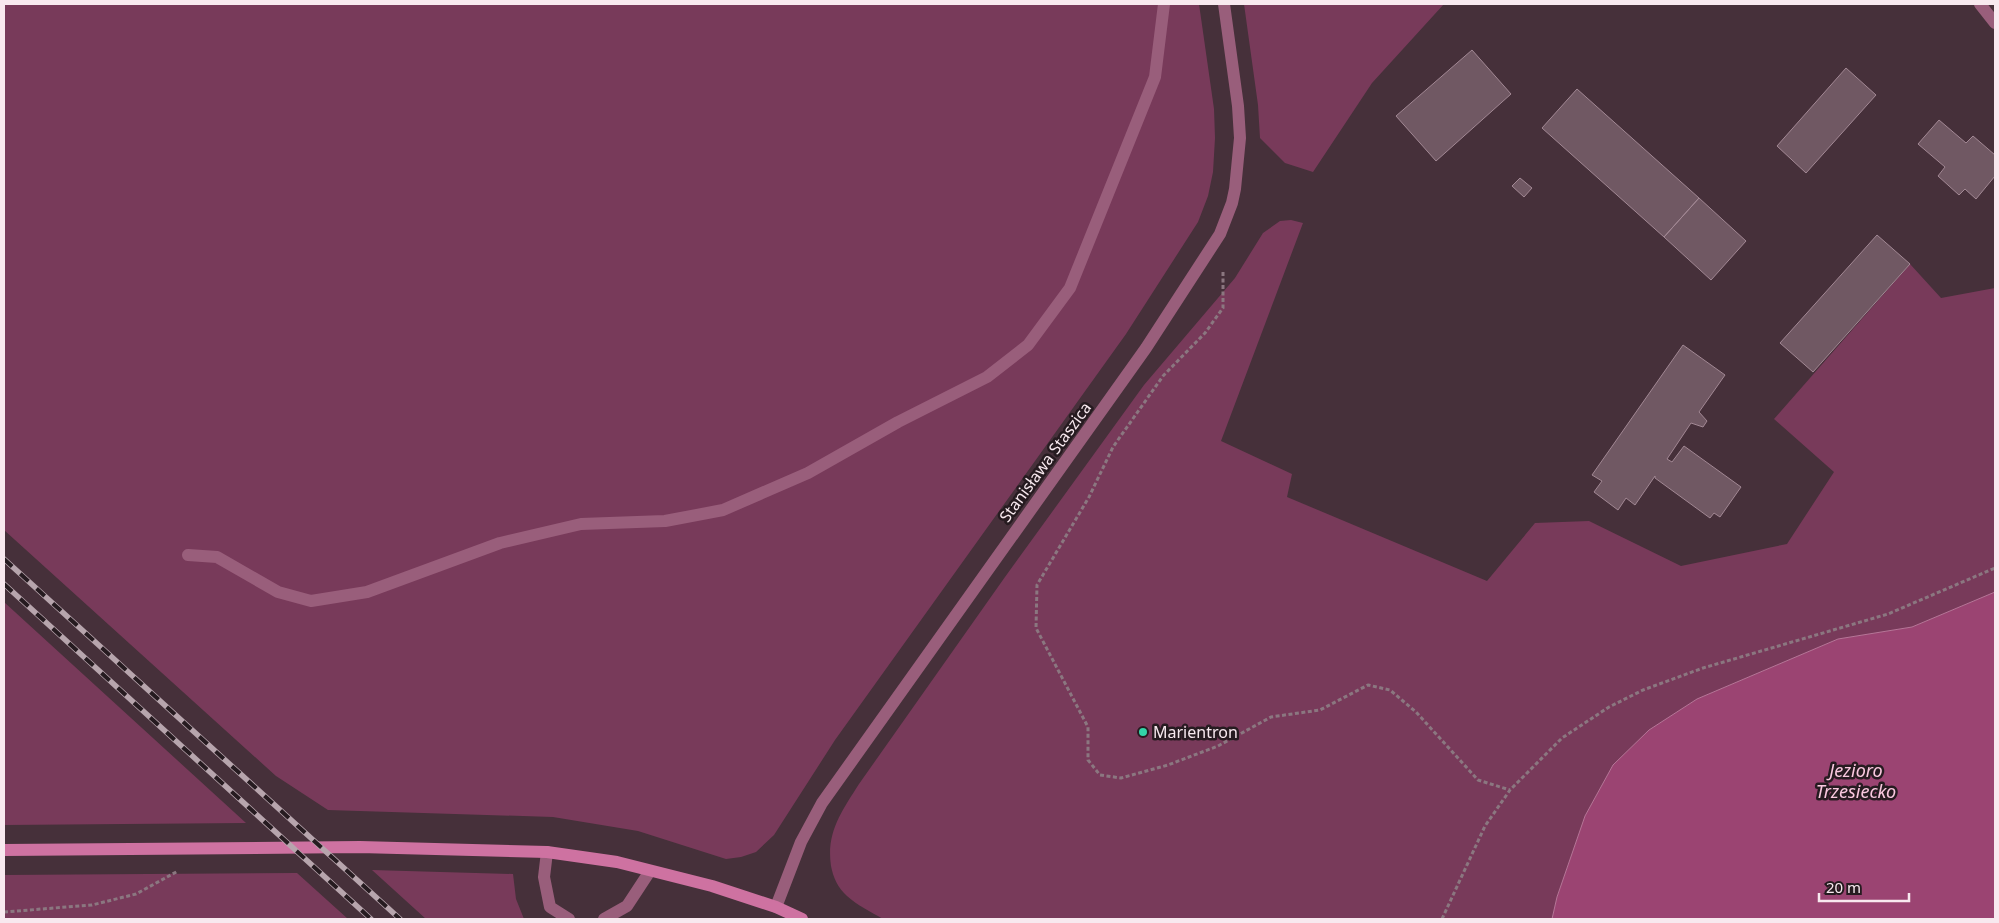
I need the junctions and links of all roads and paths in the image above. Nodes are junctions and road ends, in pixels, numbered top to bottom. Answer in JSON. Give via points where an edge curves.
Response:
{"nodes":[{"id":1,"x":1164,"y":4,"type":"edge"},
{"id":2,"x":1224,"y":4,"type":"edge"},
{"id":3,"x":1980,"y":4,"type":"edge"},
{"id":4,"x":1995,"y":23,"type":"edge"},
{"id":5,"x":1223,"y":271,"type":"dead end"},
{"id":6,"x":188,"y":555,"type":"dead end"},
{"id":7,"x":1995,"y":568,"type":"edge"},
{"id":8,"x":1510,"y":790,"type":"junction"},
{"id":9,"x":198,"y":847,"type":"junction"},
{"id":10,"x":4,"y":850,"type":"edge"},
{"id":11,"x":547,"y":852,"type":"junction"},
{"id":12,"x":650,"y":871,"type":"junction"},
{"id":13,"x":776,"y":908,"type":"junction"},
{"id":14,"x":4,"y":912,"type":"edge"},
{"id":15,"x":569,"y":919,"type":"edge"},
{"id":16,"x":604,"y":919,"type":"edge"},
{"id":17,"x":802,"y":919,"type":"edge"},
{"id":18,"x":1442,"y":919,"type":"edge"}],
"edges":[{"from":1,"to":6,"type":"street","via":[[1155,77],[1070,288],[1028,345],[987,377],[808,473],[723,510],[665,520],[572,526],[500,543],[366,592],[311,601],[278,592],[218,557]]},
{"from":2,"to":13,"type":"street","name":"Stanisława Staszica","via":[[1240,138],[1235,189],[1220,234],[1146,348],[822,803],[801,842]]},
{"from":3,"to":4,"type":"street"},
{"from":5,"to":8,"type":"path","via":[[1222,308],[1205,333],[1163,376],[1113,448],[1089,497],[1037,585],[1036,628],[1088,727],[1088,760],[1100,775],[1122,778],[1218,746],[1271,717],[1320,710],[1368,685],[1390,690],[1416,712],[1478,780]]},
{"from":7,"to":8,"type":"path","via":[[1888,614],[1703,668],[1643,690],[1609,707],[1562,738]]},
{"from":8,"to":18,"type":"path","via":[[1485,826]]},
{"from":9,"to":10,"type":"street"},
{"from":9,"to":11,"type":"street"},
{"from":9,"to":14,"type":"path","via":[[174,874],[136,894],[92,905]]},
{"from":11,"to":12,"type":"street","via":[[617,862]]},
{"from":11,"to":15,"type":"street","via":[[544,877],[550,907]]},
{"from":12,"to":13,"type":"street","via":[[729,891]]},
{"from":12,"to":16,"type":"street","via":[[627,906]]},
{"from":13,"to":17,"type":"street"}]}
